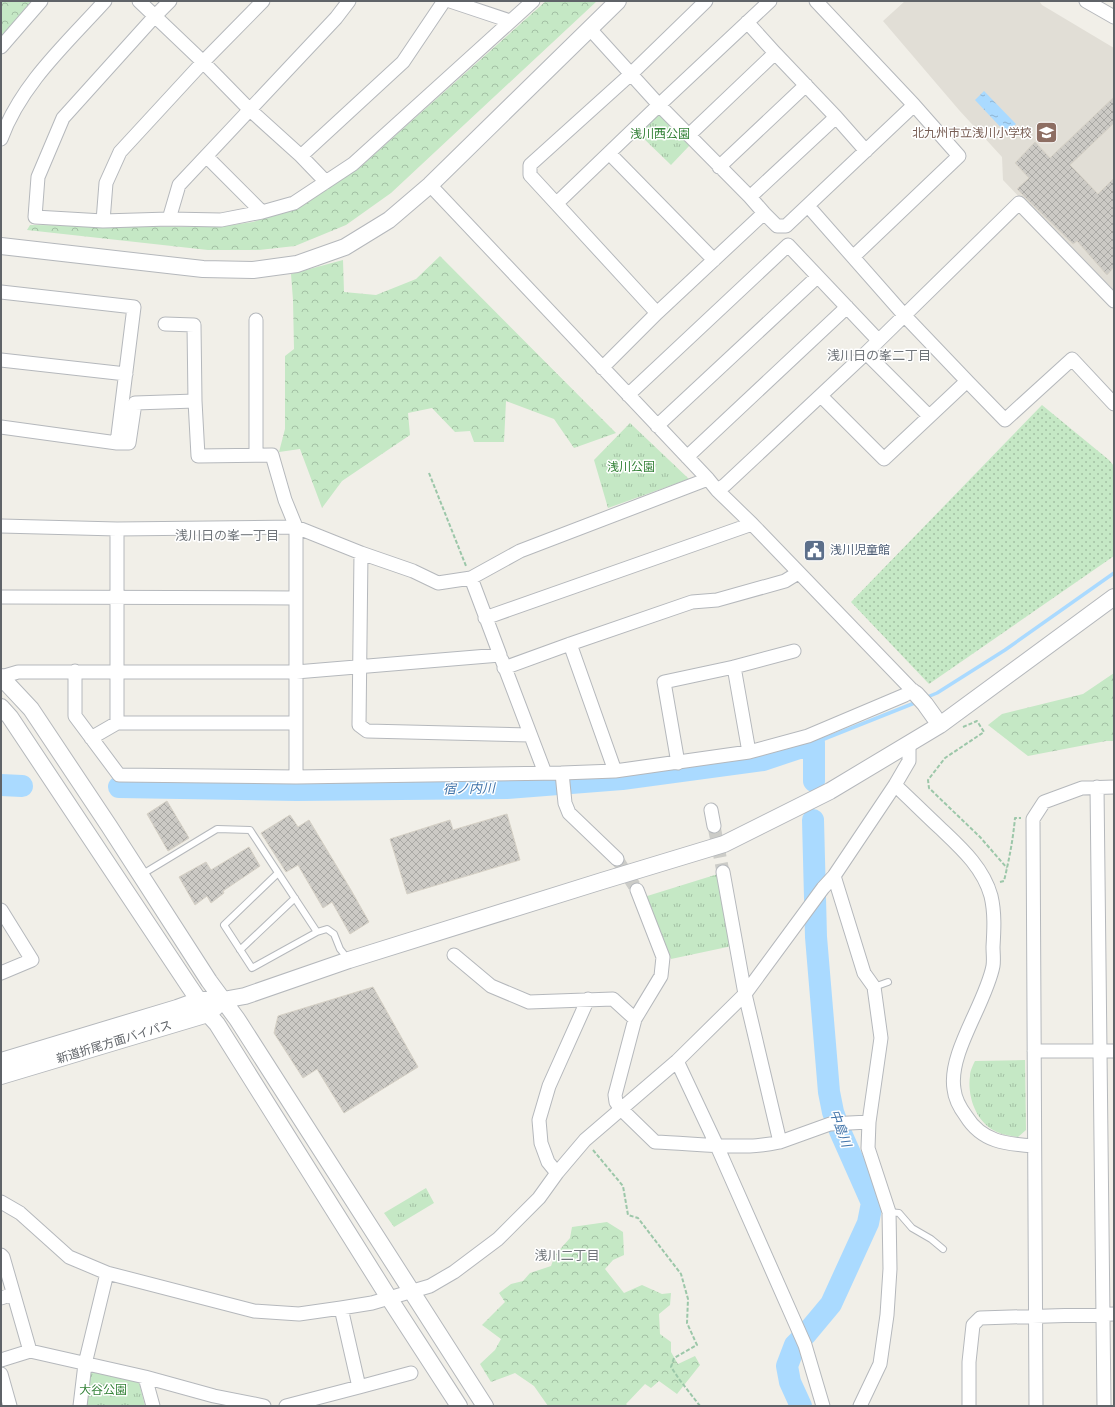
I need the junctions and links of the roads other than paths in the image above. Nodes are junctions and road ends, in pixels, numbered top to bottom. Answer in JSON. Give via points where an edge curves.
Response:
{"nodes":[{"id":1,"x":41,"y":1,"type":"edge"},
{"id":2,"x":105,"y":1,"type":"edge"},
{"id":3,"x":140,"y":1,"type":"edge"},
{"id":4,"x":170,"y":1,"type":"edge"},
{"id":5,"x":263,"y":1,"type":"edge"},
{"id":6,"x":349,"y":1,"type":"edge"},
{"id":7,"x":444,"y":1,"type":"edge"},
{"id":8,"x":450,"y":1,"type":"edge"},
{"id":9,"x":533,"y":1,"type":"edge"},
{"id":10,"x":618,"y":1,"type":"edge"},
{"id":11,"x":706,"y":1,"type":"edge"},
{"id":12,"x":816,"y":1,"type":"edge"},
{"id":13,"x":1086,"y":1,"type":"edge"},
{"id":14,"x":768,"y":2,"type":"edge"},
{"id":15,"x":155,"y":16,"type":"junction"},
{"id":16,"x":1114,"y":17,"type":"edge"},
{"id":17,"x":510,"y":21,"type":"junction"},
{"id":18,"x":747,"y":22,"type":"junction"},
{"id":19,"x":590,"y":28,"type":"junction"},
{"id":20,"x":1,"y":47,"type":"edge"},
{"id":21,"x":775,"y":53,"type":"junction"},
{"id":22,"x":203,"y":62,"type":"junction"},
{"id":23,"x":632,"y":73,"type":"junction"},
{"id":24,"x":806,"y":85,"type":"junction"},
{"id":25,"x":659,"y":105,"type":"junction"},
{"id":26,"x":914,"y":105,"type":"junction"},
{"id":27,"x":249,"y":109,"type":"junction"},
{"id":28,"x":836,"y":117,"type":"junction"},
{"id":29,"x":689,"y":135,"type":"junction"},
{"id":30,"x":1,"y":139,"type":"edge"},
{"id":31,"x":866,"y":151,"type":"junction"},
{"id":32,"x":609,"y":153,"type":"junction"},
{"id":33,"x":206,"y":156,"type":"junction"},
{"id":34,"x":300,"y":156,"type":"junction"},
{"id":35,"x":719,"y":167,"type":"junction"},
{"id":36,"x":326,"y":182,"type":"junction"},
{"id":37,"x":430,"y":185,"type":"junction"},
{"id":38,"x":750,"y":197,"type":"junction"},
{"id":39,"x":557,"y":203,"type":"junction"},
{"id":40,"x":808,"y":206,"type":"junction"},
{"id":41,"x":262,"y":212,"type":"junction"},
{"id":42,"x":764,"y":213,"type":"junction"},
{"id":43,"x":169,"y":219,"type":"junction"},
{"id":44,"x":103,"y":220,"type":"junction"},
{"id":45,"x":1,"y":246,"type":"edge"},
{"id":46,"x":853,"y":257,"type":"junction"},
{"id":47,"x":714,"y":260,"type":"junction"},
{"id":48,"x":817,"y":277,"type":"junction"},
{"id":49,"x":1,"y":292,"type":"edge"},
{"id":50,"x":1114,"y":301,"type":"edge"},
{"id":51,"x":848,"y":307,"type":"junction"},
{"id":52,"x":657,"y":313,"type":"junction"},
{"id":53,"x":904,"y":315,"type":"junction"},
{"id":54,"x":256,"y":320,"type":"dead end"},
{"id":55,"x":165,"y":324,"type":"dead end"},
{"id":56,"x":878,"y":340,"type":"junction"},
{"id":57,"x":866,"y":353,"type":"junction"},
{"id":58,"x":1,"y":360,"type":"edge"},
{"id":59,"x":602,"y":368,"type":"junction"},
{"id":60,"x":126,"y":374,"type":"junction"},
{"id":61,"x":967,"y":381,"type":"junction"},
{"id":62,"x":628,"y":395,"type":"junction"},
{"id":63,"x":821,"y":396,"type":"junction"},
{"id":64,"x":195,"y":401,"type":"junction"},
{"id":65,"x":1114,"y":404,"type":"edge"},
{"id":66,"x":929,"y":416,"type":"junction"},
{"id":67,"x":657,"y":426,"type":"junction"},
{"id":68,"x":1,"y":427,"type":"edge"},
{"id":69,"x":116,"y":443,"type":"junction"},
{"id":70,"x":256,"y":454,"type":"junction"},
{"id":71,"x":687,"y":457,"type":"junction"},
{"id":72,"x":708,"y":479,"type":"junction"},
{"id":73,"x":717,"y":490,"type":"junction"},
{"id":74,"x":752,"y":524,"type":"junction"},
{"id":75,"x":1,"y":526,"type":"edge"},
{"id":76,"x":296,"y":527,"type":"junction"},
{"id":77,"x":117,"y":528,"type":"junction"},
{"id":78,"x":361,"y":553,"type":"junction"},
{"id":79,"x":798,"y":573,"type":"junction"},
{"id":80,"x":471,"y":578,"type":"junction"},
{"id":81,"x":1,"y":597,"type":"edge"},
{"id":82,"x":1114,"y":597,"type":"edge"},
{"id":83,"x":117,"y":598,"type":"junction"},
{"id":84,"x":295,"y":598,"type":"junction"},
{"id":85,"x":485,"y":618,"type":"junction"},
{"id":86,"x":570,"y":644,"type":"junction"},
{"id":87,"x":794,"y":651,"type":"dead end"},
{"id":88,"x":500,"y":655,"type":"junction"},
{"id":89,"x":360,"y":666,"type":"junction"},
{"id":90,"x":734,"y":667,"type":"junction"},
{"id":91,"x":504,"y":668,"type":"junction"},
{"id":92,"x":75,"y":671,"type":"junction"},
{"id":93,"x":116,"y":671,"type":"junction"},
{"id":94,"x":296,"y":672,"type":"junction"},
{"id":95,"x":1,"y":677,"type":"edge"},
{"id":96,"x":918,"y":696,"type":"junction"},
{"id":97,"x":1,"y":707,"type":"edge"},
{"id":98,"x":117,"y":723,"type":"junction"},
{"id":99,"x":295,"y":723,"type":"junction"},
{"id":100,"x":940,"y":725,"type":"junction"},
{"id":101,"x":530,"y":734,"type":"junction"},
{"id":102,"x":91,"y":738,"type":"junction"},
{"id":103,"x":909,"y":744,"type":"junction"},
{"id":104,"x":749,"y":752,"type":"junction"},
{"id":105,"x":678,"y":763,"type":"junction"},
{"id":106,"x":615,"y":771,"type":"junction"},
{"id":107,"x":545,"y":772,"type":"junction"},
{"id":108,"x":296,"y":777,"type":"junction"},
{"id":109,"x":562,"y":777,"type":"junction"},
{"id":110,"x":895,"y":786,"type":"junction"},
{"id":111,"x":1097,"y":787,"type":"junction"},
{"id":112,"x":1114,"y":787,"type":"edge"},
{"id":113,"x":711,"y":810,"type":"dead end"},
{"id":114,"x":714,"y":826,"type":"tunnel mouth"},
{"id":115,"x":617,"y":859,"type":"tunnel mouth"},
{"id":116,"x":723,"y":872,"type":"tunnel mouth"},
{"id":117,"x":278,"y":873,"type":"junction"},
{"id":118,"x":141,"y":874,"type":"junction"},
{"id":119,"x":834,"y":876,"type":"junction"},
{"id":120,"x":637,"y":890,"type":"tunnel mouth"},
{"id":121,"x":295,"y":898,"type":"junction"},
{"id":122,"x":1,"y":910,"type":"edge"},
{"id":123,"x":317,"y":932,"type":"junction"},
{"id":124,"x":240,"y":950,"type":"junction"},
{"id":125,"x":454,"y":955,"type":"dead end"},
{"id":126,"x":349,"y":960,"type":"junction"},
{"id":127,"x":1,"y":973,"type":"edge"},
{"id":128,"x":888,"y":982,"type":"dead end"},
{"id":129,"x":874,"y":987,"type":"junction"},
{"id":130,"x":745,"y":994,"type":"junction"},
{"id":131,"x":588,"y":999,"type":"junction"},
{"id":132,"x":199,"y":1000,"type":"junction"},
{"id":133,"x":223,"y":1000,"type":"junction"},
{"id":134,"x":208,"y":1014,"type":"junction"},
{"id":135,"x":635,"y":1019,"type":"junction"},
{"id":136,"x":1034,"y":1051,"type":"junction"},
{"id":137,"x":1114,"y":1051,"type":"edge"},
{"id":138,"x":1100,"y":1052,"type":"junction"},
{"id":139,"x":1,"y":1061,"type":"edge"},
{"id":140,"x":677,"y":1061,"type":"junction"},
{"id":141,"x":1,"y":1076,"type":"edge"},
{"id":142,"x":620,"y":1108,"type":"junction"},
{"id":143,"x":869,"y":1122,"type":"junction"},
{"id":144,"x":780,"y":1142,"type":"junction"},
{"id":145,"x":718,"y":1146,"type":"junction"},
{"id":146,"x":1034,"y":1146,"type":"junction"},
{"id":147,"x":557,"y":1173,"type":"junction"},
{"id":148,"x":1,"y":1202,"type":"edge"},
{"id":149,"x":889,"y":1212,"type":"junction"},
{"id":150,"x":943,"y":1249,"type":"dead end"},
{"id":151,"x":1,"y":1256,"type":"edge"},
{"id":152,"x":107,"y":1273,"type":"junction"},
{"id":153,"x":412,"y":1291,"type":"junction"},
{"id":154,"x":7,"y":1296,"type":"edge"},
{"id":155,"x":389,"y":1298,"type":"junction"},
{"id":156,"x":341,"y":1308,"type":"junction"},
{"id":157,"x":1108,"y":1314,"type":"edge"},
{"id":158,"x":1035,"y":1316,"type":"junction"},
{"id":159,"x":30,"y":1351,"type":"junction"},
{"id":160,"x":1,"y":1360,"type":"edge"},
{"id":161,"x":85,"y":1364,"type":"junction"},
{"id":162,"x":411,"y":1373,"type":"dead end"},
{"id":163,"x":1,"y":1374,"type":"edge"},
{"id":164,"x":145,"y":1377,"type":"junction"},
{"id":165,"x":359,"y":1387,"type":"junction"},
{"id":166,"x":216,"y":1401,"type":"edge"},
{"id":167,"x":10,"y":1406,"type":"edge"},
{"id":168,"x":80,"y":1406,"type":"edge"},
{"id":169,"x":153,"y":1406,"type":"edge"},
{"id":170,"x":264,"y":1406,"type":"edge"},
{"id":171,"x":286,"y":1406,"type":"edge"},
{"id":172,"x":459,"y":1406,"type":"edge"},
{"id":173,"x":485,"y":1406,"type":"edge"},
{"id":174,"x":824,"y":1406,"type":"edge"},
{"id":175,"x":860,"y":1406,"type":"edge"},
{"id":176,"x":969,"y":1406,"type":"edge"},
{"id":177,"x":1036,"y":1406,"type":"edge"},
{"id":178,"x":1104,"y":1406,"type":"edge"}],
"edges":[{"from":1,"to":20,"type":"street"},
{"from":2,"to":30,"type":"street","via":[[39,73],[11,115]]},
{"from":3,"to":15,"type":"street"},
{"from":4,"to":15,"type":"street"},
{"from":5,"to":22,"type":"street"},
{"from":6,"to":27,"type":"street","via":[[336,18]]},
{"from":7,"to":34,"type":"street","via":[[403,62]]},
{"from":8,"to":17,"type":"street"},
{"from":9,"to":17,"type":"street"},
{"from":10,"to":19,"type":"street"},
{"from":11,"to":23,"type":"street"},
{"from":12,"to":26,"type":"street"},
{"from":13,"to":16,"type":"street"},
{"from":14,"to":18,"type":"street"},
{"from":15,"to":22,"type":"street"},
{"from":15,"to":44,"type":"street","via":[[63,118],[38,177],[35,217]]},
{"from":17,"to":36,"type":"street","via":[[352,164]]},
{"from":18,"to":21,"type":"street"},
{"from":18,"to":25,"type":"street"},
{"from":19,"to":23,"type":"street"},
{"from":19,"to":37,"type":"street"},
{"from":21,"to":24,"type":"street"},
{"from":21,"to":29,"type":"street"},
{"from":22,"to":27,"type":"street"},
{"from":22,"to":44,"type":"street","via":[[120,152],[106,183]]},
{"from":23,"to":25,"type":"street"},
{"from":23,"to":39,"type":"street","via":[[530,165],[530,175]]},
{"from":24,"to":28,"type":"street"},
{"from":24,"to":35,"type":"street"},
{"from":25,"to":29,"type":"street"},
{"from":25,"to":32,"type":"street"},
{"from":26,"to":31,"type":"street"},
{"from":26,"to":46,"type":"street","via":[[959,156]]},
{"from":27,"to":33,"type":"street"},
{"from":27,"to":34,"type":"street"},
{"from":28,"to":31,"type":"street"},
{"from":28,"to":38,"type":"street"},
{"from":29,"to":35,"type":"street"},
{"from":31,"to":40,"type":"street"},
{"from":32,"to":39,"type":"street"},
{"from":32,"to":47,"type":"street"},
{"from":33,"to":41,"type":"street"},
{"from":33,"to":43,"type":"street","via":[[179,185]]},
{"from":34,"to":36,"type":"street"},
{"from":35,"to":38,"type":"street"},
{"from":36,"to":41,"type":"street","via":[[294,203]]},
{"from":37,"to":45,"type":"street","via":[[389,220],[345,247],[297,264],[253,270],[203,269]]},
{"from":37,"to":59,"type":"street"},
{"from":38,"to":42,"type":"street"},
{"from":39,"to":52,"type":"street"},
{"from":40,"to":42,"type":"street","via":[[786,226],[777,226]]},
{"from":40,"to":46,"type":"street"},
{"from":41,"to":43,"type":"street","via":[[221,220]]},
{"from":42,"to":47,"type":"street"},
{"from":43,"to":44,"type":"street"},
{"from":46,"to":53,"type":"street"},
{"from":47,"to":52,"type":"street"},
{"from":48,"to":51,"type":"street"},
{"from":48,"to":62,"type":"street","via":[[788,245]]},
{"from":48,"to":67,"type":"street"},
{"from":49,"to":60,"type":"street","via":[[134,307]]},
{"from":50,"to":53,"type":"street","via":[[1019,203]]},
{"from":51,"to":56,"type":"street"},
{"from":51,"to":71,"type":"street"},
{"from":52,"to":59,"type":"street"},
{"from":53,"to":56,"type":"street"},
{"from":53,"to":61,"type":"street"},
{"from":54,"to":70,"type":"street"},
{"from":55,"to":64,"type":"street","via":[[201,325]]},
{"from":56,"to":57,"type":"street"},
{"from":57,"to":63,"type":"street"},
{"from":57,"to":66,"type":"street"},
{"from":58,"to":60,"type":"street"},
{"from":59,"to":62,"type":"street"},
{"from":60,"to":69,"type":"street"},
{"from":61,"to":65,"type":"street","via":[[1005,420],[1072,359]]},
{"from":61,"to":66,"type":"street"},
{"from":62,"to":67,"type":"street"},
{"from":63,"to":66,"type":"street","via":[[884,459]]},
{"from":63,"to":73,"type":"street"},
{"from":64,"to":69,"type":"street","via":[[135,403],[129,443]]},
{"from":64,"to":70,"type":"street","via":[[198,456]]},
{"from":67,"to":71,"type":"street"},
{"from":68,"to":69,"type":"street"},
{"from":70,"to":76,"type":"street","via":[[272,455]]},
{"from":71,"to":72,"type":"street"},
{"from":72,"to":73,"type":"street"},
{"from":72,"to":80,"type":"street","via":[[520,551]]},
{"from":73,"to":74,"type":"street"},
{"from":74,"to":79,"type":"street"},
{"from":74,"to":85,"type":"street"},
{"from":75,"to":77,"type":"street"},
{"from":76,"to":77,"type":"street"},
{"from":76,"to":78,"type":"street"},
{"from":76,"to":84,"type":"street"},
{"from":77,"to":83,"type":"street"},
{"from":78,"to":80,"type":"street","via":[[413,571],[438,583]]},
{"from":78,"to":89,"type":"street"},
{"from":79,"to":86,"type":"street","via":[[785,581],[718,600],[692,602]]},
{"from":79,"to":96,"type":"street"},
{"from":80,"to":85,"type":"street"},
{"from":81,"to":83,"type":"street"},
{"from":82,"to":100,"type":"street"},
{"from":83,"to":84,"type":"street"},
{"from":83,"to":93,"type":"street"},
{"from":84,"to":94,"type":"street"},
{"from":85,"to":88,"type":"street"},
{"from":86,"to":91,"type":"street"},
{"from":86,"to":106,"type":"street"},
{"from":87,"to":90,"type":"street"},
{"from":88,"to":89,"type":"street"},
{"from":88,"to":91,"type":"street"},
{"from":89,"to":94,"type":"street"},
{"from":89,"to":101,"type":"street","via":[[359,725],[367,731]]},
{"from":90,"to":104,"type":"street"},
{"from":90,"to":105,"type":"street","via":[[664,682]]},
{"from":91,"to":101,"type":"street"},
{"from":92,"to":93,"type":"street"},
{"from":92,"to":95,"type":"street","via":[[18,672]]},
{"from":92,"to":102,"type":"street","via":[[75,716]]},
{"from":93,"to":94,"type":"street"},
{"from":93,"to":98,"type":"street"},
{"from":94,"to":99,"type":"street"},
{"from":95,"to":118,"type":"street","via":[[31,709]]},
{"from":96,"to":100,"type":"street"},
{"from":96,"to":104,"type":"street","via":[[877,707],[808,736]]},
{"from":97,"to":132,"type":"street"},
{"from":98,"to":99,"type":"street"},
{"from":98,"to":102,"type":"street"},
{"from":99,"to":108,"type":"street"},
{"from":100,"to":103,"type":"street"},
{"from":101,"to":107,"type":"street"},
{"from":102,"to":108,"type":"street","via":[[119,775]]},
{"from":103,"to":110,"type":"street","via":[[909,761]]},
{"from":103,"to":126,"type":"street","via":[[830,791],[724,844]]},
{"from":104,"to":105,"type":"street"},
{"from":105,"to":106,"type":"street"},
{"from":106,"to":109,"type":"street"},
{"from":107,"to":108,"type":"street"},
{"from":107,"to":109,"type":"street"},
{"from":109,"to":115,"type":"street","via":[[565,803],[569,813]]},
{"from":110,"to":119,"type":"street"},
{"from":110,"to":146,"type":"street","via":[[968,854],[982,874],[991,896],[994,920],[993,966],[953,1072],[959,1106],[970,1123],[985,1137],[1006,1144]]},
{"from":111,"to":112,"type":"street"},
{"from":111,"to":136,"type":"street","via":[[1082,788],[1044,802],[1033,819]]},
{"from":111,"to":138,"type":"street"},
{"from":113,"to":114,"type":"street"},
{"from":116,"to":130,"type":"street"},
{"from":117,"to":118,"type":"lane","via":[[250,830],[217,829]]},
{"from":117,"to":121,"type":"lane"},
{"from":117,"to":124,"type":"lane","via":[[224,925]]},
{"from":118,"to":133,"type":"street"},
{"from":119,"to":129,"type":"street","via":[[864,974]]},
{"from":119,"to":130,"type":"street"},
{"from":120,"to":135,"type":"street","via":[[663,957],[661,976]]},
{"from":121,"to":123,"type":"lane"},
{"from":121,"to":124,"type":"lane"},
{"from":122,"to":127,"type":"street","via":[[32,960]]},
{"from":123,"to":124,"type":"lane","via":[[252,968]]},
{"from":123,"to":126,"type":"lane","via":[[328,929],[334,934],[340,949]]},
{"from":125,"to":131,"type":"street","via":[[491,986],[529,1002]]},
{"from":126,"to":133,"type":"street","via":[[245,996]]},
{"from":128,"to":129,"type":"lane"},
{"from":129,"to":143,"type":"street","via":[[881,1038]]},
{"from":130,"to":140,"type":"street"},
{"from":130,"to":144,"type":"street"},
{"from":131,"to":135,"type":"street","via":[[613,999]]},
{"from":131,"to":147,"type":"street","via":[[548,1086],[539,1120],[541,1143],[548,1162]]},
{"from":132,"to":133,"type":"street"},
{"from":132,"to":134,"type":"street"},
{"from":132,"to":139,"type":"street"},
{"from":133,"to":134,"type":"street","name":"新道折尾方面バイパス"},
{"from":133,"to":153,"type":"street"},
{"from":134,"to":141,"type":"street","name":"新道折尾方面バイパス"},
{"from":134,"to":155,"type":"street","via":[[217,1024]]},
{"from":135,"to":142,"type":"street","via":[[615,1095]]},
{"from":136,"to":138,"type":"street"},
{"from":136,"to":146,"type":"street"},
{"from":137,"to":138,"type":"street"},
{"from":138,"to":157,"type":"street"},
{"from":140,"to":142,"type":"street"},
{"from":140,"to":145,"type":"street"},
{"from":142,"to":145,"type":"street","via":[[654,1142]]},
{"from":142,"to":147,"type":"street","via":[[585,1140]]},
{"from":143,"to":144,"type":"street","via":[[830,1124]]},
{"from":143,"to":149,"type":"street","via":[[868,1148]]},
{"from":144,"to":145,"type":"street","via":[[752,1146]]},
{"from":145,"to":174,"type":"street","via":[[805,1345]]},
{"from":146,"to":158,"type":"street"},
{"from":147,"to":153,"type":"street","via":[[539,1198],[498,1239],[454,1272],[430,1286]]},
{"from":148,"to":152,"type":"street","via":[[20,1213],[69,1257]]},
{"from":149,"to":150,"type":"lane","via":[[899,1213],[912,1228]]},
{"from":149,"to":175,"type":"street","via":[[890,1268],[880,1364]]},
{"from":151,"to":154,"type":"street"},
{"from":152,"to":156,"type":"street","via":[[254,1311],[299,1314]]},
{"from":152,"to":161,"type":"street"},
{"from":153,"to":155,"type":"street"},
{"from":153,"to":173,"type":"street"},
{"from":154,"to":159,"type":"street"},
{"from":155,"to":156,"type":"street"},
{"from":155,"to":172,"type":"street"},
{"from":156,"to":165,"type":"street"},
{"from":157,"to":158,"type":"street"},
{"from":157,"to":178,"type":"street"},
{"from":158,"to":176,"type":"street","via":[[980,1318],[973,1325],[969,1362]]},
{"from":158,"to":177,"type":"street"},
{"from":159,"to":160,"type":"street"},
{"from":159,"to":161,"type":"street"},
{"from":161,"to":164,"type":"street"},
{"from":161,"to":168,"type":"street"},
{"from":162,"to":165,"type":"street"},
{"from":163,"to":167,"type":"street"},
{"from":164,"to":166,"type":"street"},
{"from":164,"to":169,"type":"street"},
{"from":165,"to":171,"type":"street"},
{"from":166,"to":170,"type":"street"}]}
